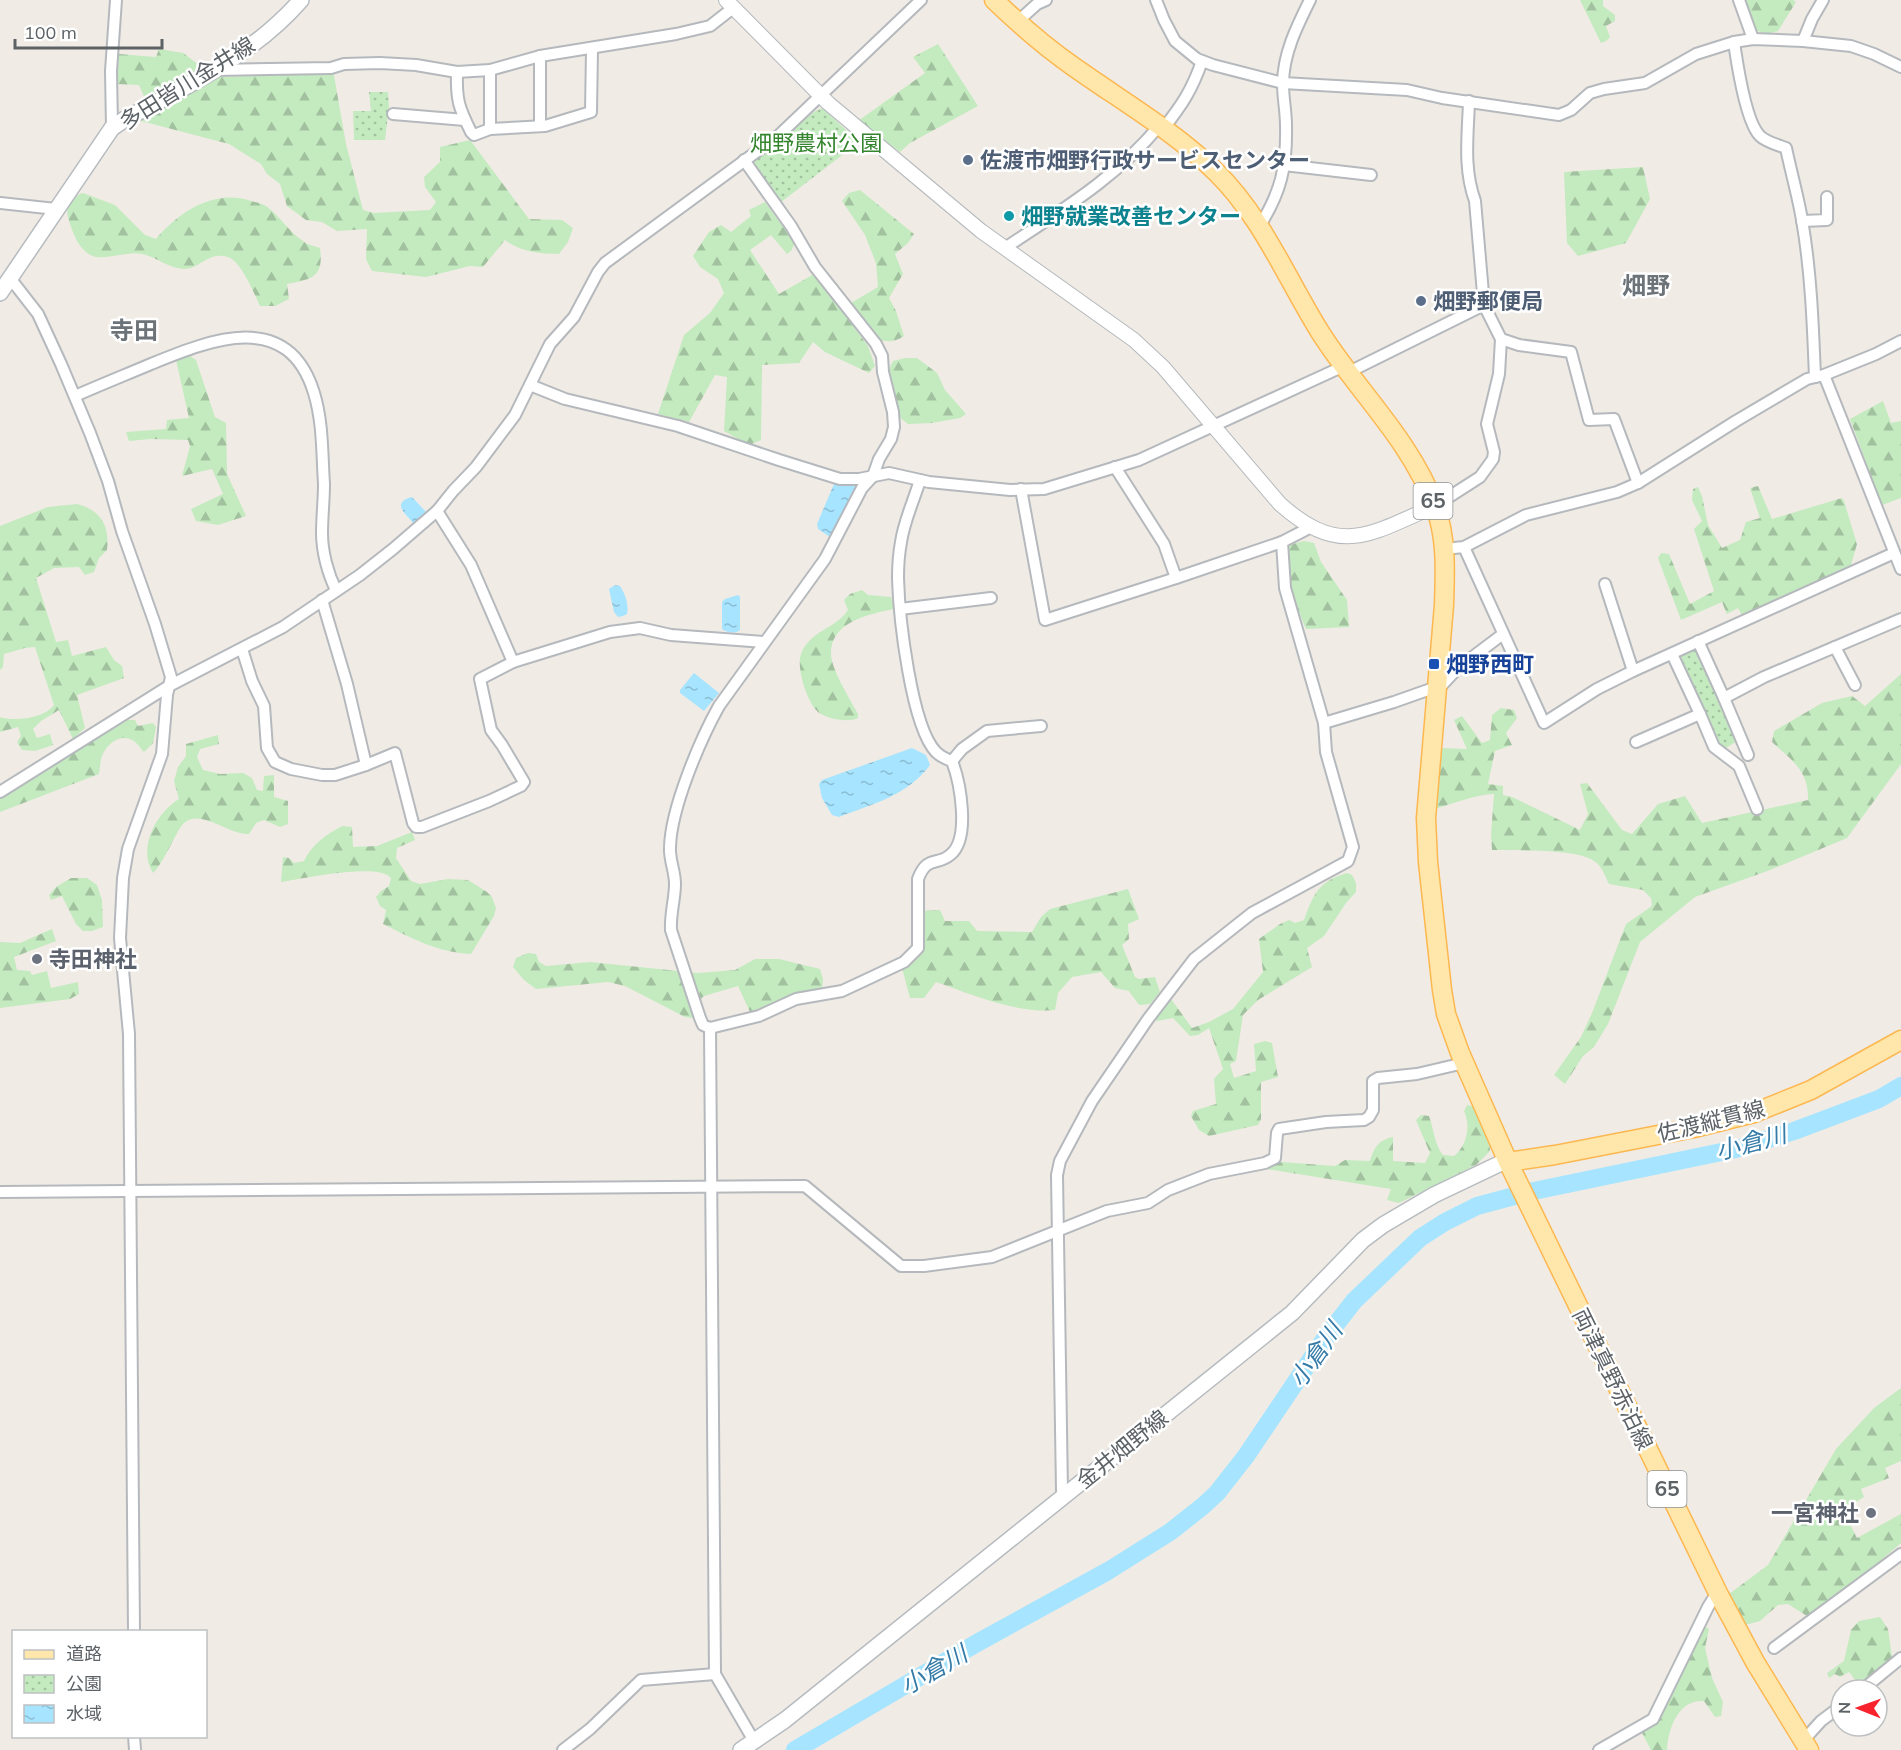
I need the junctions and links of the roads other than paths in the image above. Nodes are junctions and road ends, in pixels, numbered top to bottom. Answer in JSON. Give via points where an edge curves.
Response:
{"nodes":[{"id":1,"x":116,"y":0,"type":"edge"},
{"id":2,"x":301,"y":0,"type":"edge"},
{"id":3,"x":921,"y":0,"type":"edge"},
{"id":4,"x":994,"y":0,"type":"edge"},
{"id":5,"x":1046,"y":0,"type":"edge"},
{"id":6,"x":1156,"y":0,"type":"edge"},
{"id":7,"x":1310,"y":0,"type":"edge"},
{"id":8,"x":1739,"y":0,"type":"edge"},
{"id":9,"x":1823,"y":0,"type":"edge"},
{"id":10,"x":730,"y":4,"type":"edge"},
{"id":11,"x":1017,"y":22,"type":"junction"},
{"id":12,"x":1753,"y":39,"type":"junction"},
{"id":13,"x":1803,"y":41,"type":"junction"},
{"id":14,"x":1734,"y":42,"type":"junction"},
{"id":15,"x":592,"y":49,"type":"junction"},
{"id":16,"x":540,"y":56,"type":"junction"},
{"id":17,"x":1202,"y":61,"type":"junction"},
{"id":18,"x":1901,"y":67,"type":"edge"},
{"id":19,"x":214,"y":70,"type":"junction"},
{"id":20,"x":490,"y":70,"type":"junction"},
{"id":21,"x":457,"y":72,"type":"junction"},
{"id":22,"x":1283,"y":83,"type":"junction"},
{"id":23,"x":820,"y":96,"type":"junction"},
{"id":24,"x":1469,"y":101,"type":"junction"},
{"id":25,"x":393,"y":114,"type":"dead end"},
{"id":26,"x":465,"y":120,"type":"junction"},
{"id":27,"x":540,"y":126,"type":"junction"},
{"id":28,"x":1161,"y":127,"type":"junction"},
{"id":29,"x":112,"y":128,"type":"junction"},
{"id":30,"x":490,"y":129,"type":"junction"},
{"id":31,"x":744,"y":160,"type":"junction"},
{"id":32,"x":1284,"y":165,"type":"junction"},
{"id":33,"x":1371,"y":175,"type":"dead end"},
{"id":34,"x":1827,"y":197,"type":"dead end"},
{"id":35,"x":0,"y":203,"type":"edge"},
{"id":36,"x":56,"y":209,"type":"junction"},
{"id":37,"x":1802,"y":221,"type":"junction"},
{"id":38,"x":1259,"y":227,"type":"junction"},
{"id":39,"x":1005,"y":248,"type":"junction"},
{"id":40,"x":10,"y":278,"type":"junction"},
{"id":41,"x":0,"y":292,"type":"edge"},
{"id":42,"x":1484,"y":305,"type":"junction"},
{"id":43,"x":1501,"y":339,"type":"junction"},
{"id":44,"x":1901,"y":341,"type":"edge"},
{"id":45,"x":1346,"y":369,"type":"junction"},
{"id":46,"x":1820,"y":376,"type":"junction"},
{"id":47,"x":530,"y":385,"type":"junction"},
{"id":48,"x":75,"y":396,"type":"junction"},
{"id":49,"x":1213,"y":425,"type":"junction"},
{"id":50,"x":1115,"y":467,"type":"junction"},
{"id":51,"x":873,"y":476,"type":"junction"},
{"id":52,"x":920,"y":480,"type":"junction"},
{"id":53,"x":1638,"y":483,"type":"junction"},
{"id":54,"x":1021,"y":489,"type":"junction"},
{"id":55,"x":1435,"y":506,"type":"junction"},
{"id":56,"x":437,"y":511,"type":"junction"},
{"id":57,"x":1311,"y":527,"type":"junction"},
{"id":58,"x":1282,"y":542,"type":"junction"},
{"id":59,"x":1464,"y":547,"type":"junction"},
{"id":60,"x":1444,"y":549,"type":"junction"},
{"id":61,"x":1894,"y":554,"type":"junction"},
{"id":62,"x":1901,"y":569,"type":"edge"},
{"id":63,"x":1176,"y":578,"type":"junction"},
{"id":64,"x":1605,"y":584,"type":"dead end"},
{"id":65,"x":336,"y":590,"type":"junction"},
{"id":66,"x":991,"y":598,"type":"dead end"},
{"id":67,"x":322,"y":600,"type":"junction"},
{"id":68,"x":900,"y":609,"type":"junction"},
{"id":69,"x":1901,"y":618,"type":"edge"},
{"id":70,"x":1503,"y":634,"type":"junction"},
{"id":71,"x":1698,"y":641,"type":"junction"},
{"id":72,"x":764,"y":642,"type":"junction"},
{"id":73,"x":1835,"y":647,"type":"junction"},
{"id":74,"x":242,"y":650,"type":"junction"},
{"id":75,"x":1672,"y":654,"type":"junction"},
{"id":76,"x":513,"y":662,"type":"junction"},
{"id":77,"x":1634,"y":671,"type":"junction"},
{"id":78,"x":1855,"y":685,"type":"dead end"},
{"id":79,"x":169,"y":686,"type":"junction"},
{"id":80,"x":1437,"y":687,"type":"junction"},
{"id":81,"x":1724,"y":698,"type":"junction"},
{"id":82,"x":1700,"y":714,"type":"junction"},
{"id":83,"x":1324,"y":723,"type":"junction"},
{"id":84,"x":1041,"y":726,"type":"dead end"},
{"id":85,"x":1636,"y":742,"type":"dead end"},
{"id":86,"x":1748,"y":755,"type":"dead end"},
{"id":87,"x":952,"y":761,"type":"junction"},
{"id":88,"x":366,"y":765,"type":"junction"},
{"id":89,"x":0,"y":792,"type":"edge"},
{"id":90,"x":1756,"y":809,"type":"dead end"},
{"id":91,"x":710,"y":1028,"type":"junction"},
{"id":92,"x":1901,"y":1040,"type":"edge"},
{"id":93,"x":1464,"y":1063,"type":"junction"},
{"id":94,"x":1510,"y":1167,"type":"junction"},
{"id":95,"x":712,"y":1186,"type":"junction"},
{"id":96,"x":131,"y":1190,"type":"junction"},
{"id":97,"x":0,"y":1192,"type":"edge"},
{"id":98,"x":1058,"y":1230,"type":"junction"},
{"id":99,"x":1065,"y":1495,"type":"junction"},
{"id":100,"x":1901,"y":1554,"type":"edge"},
{"id":101,"x":1719,"y":1595,"type":"junction"},
{"id":102,"x":134,"y":1630,"type":"edge"},
{"id":103,"x":1774,"y":1648,"type":"dead end"},
{"id":104,"x":1901,"y":1658,"type":"edge"},
{"id":105,"x":715,"y":1674,"type":"junction"},
{"id":106,"x":1877,"y":1678,"type":"edge"},
{"id":107,"x":1829,"y":1715,"type":"edge"},
{"id":108,"x":754,"y":1741,"type":"junction"},
{"id":109,"x":1806,"y":1745,"type":"edge"},
{"id":110,"x":563,"y":1750,"type":"edge"},
{"id":111,"x":741,"y":1750,"type":"edge"},
{"id":112,"x":1599,"y":1750,"type":"edge"}],
"edges":[{"from":1,"to":29,"type":"street"},
{"from":2,"to":19,"type":"main road","name":"多田皆川金井線","via":[[270,31]]},
{"from":3,"to":23,"type":"street"},
{"from":4,"to":11,"type":"main road","number":"65"},
{"from":5,"to":11,"type":"street"},
{"from":6,"to":17,"type":"street","via":[[1175,41]]},
{"from":7,"to":22,"type":"street","via":[[1287,52]]},
{"from":8,"to":12,"type":"street"},
{"from":9,"to":13,"type":"street"},
{"from":10,"to":15,"type":"street","via":[[710,26]]},
{"from":10,"to":23,"type":"street"},
{"from":11,"to":28,"type":"main road","number":"65","via":[[1068,64]]},
{"from":12,"to":13,"type":"street"},
{"from":12,"to":14,"type":"street"},
{"from":13,"to":18,"type":"street","via":[[1851,46]]},
{"from":14,"to":24,"type":"street","via":[[1696,54],[1645,83],[1590,93],[1559,115]]},
{"from":14,"to":37,"type":"street","via":[[1753,125],[1761,138],[1786,148]]},
{"from":15,"to":16,"type":"street"},
{"from":15,"to":27,"type":"street","via":[[591,112]]},
{"from":16,"to":20,"type":"street"},
{"from":16,"to":27,"type":"street"},
{"from":17,"to":22,"type":"street"},
{"from":17,"to":28,"type":"street","via":[[1186,100]]},
{"from":19,"to":21,"type":"street","via":[[380,63]]},
{"from":19,"to":29,"type":"main road","name":"多田皆川金井線"},
{"from":20,"to":21,"type":"street"},
{"from":20,"to":30,"type":"street"},
{"from":21,"to":26,"type":"street","via":[[456,95]]},
{"from":22,"to":24,"type":"street","via":[[1407,90]]},
{"from":22,"to":32,"type":"street"},
{"from":23,"to":31,"type":"street","via":[[778,136]]},
{"from":23,"to":39,"type":"street"},
{"from":24,"to":42,"type":"street","via":[[1466,159]]},
{"from":25,"to":26,"type":"street"},
{"from":26,"to":30,"type":"street","via":[[474,135]]},
{"from":27,"to":30,"type":"street"},
{"from":28,"to":38,"type":"main road","number":"65","via":[[1216,173]]},
{"from":28,"to":39,"type":"street","via":[[1110,176]]},
{"from":29,"to":36,"type":"main road","name":"多田皆川金井線"},
{"from":31,"to":47,"type":"street","via":[[605,263],[574,317],[550,344]]},
{"from":31,"to":51,"type":"street","via":[[792,226],[815,267],[882,356],[894,427]]},
{"from":32,"to":33,"type":"street"},
{"from":32,"to":38,"type":"street","via":[[1273,204]]},
{"from":34,"to":37,"type":"street","via":[[1827,220]]},
{"from":35,"to":36,"type":"street"},
{"from":36,"to":40,"type":"main road","name":"多田皆川金井線"},
{"from":37,"to":46,"type":"street"},
{"from":38,"to":45,"type":"main road","number":"65"},
{"from":39,"to":49,"type":"street","via":[[1134,340]]},
{"from":40,"to":41,"type":"main road","name":"多田皆川金井線"},
{"from":40,"to":48,"type":"street","via":[[38,314]]},
{"from":42,"to":43,"type":"street"},
{"from":42,"to":45,"type":"street"},
{"from":43,"to":53,"type":"street","via":[[1571,352],[1589,420],[1614,419]]},
{"from":43,"to":55,"type":"street","via":[[1487,424],[1493,459],[1480,477]]},
{"from":44,"to":46,"type":"street"},
{"from":45,"to":49,"type":"street"},
{"from":45,"to":55,"type":"main road","number":"65","via":[[1409,452]]},
{"from":46,"to":53,"type":"street","via":[[1807,379]]},
{"from":46,"to":61,"type":"street"},
{"from":47,"to":51,"type":"street","via":[[565,399],[678,426],[840,479]]},
{"from":47,"to":56,"type":"street","via":[[515,415]]},
{"from":48,"to":65,"type":"street","via":[[184,351],[232,337],[265,340],[289,350],[305,370],[319,415],[324,495],[322,536],[329,576]]},
{"from":48,"to":79,"type":"street","via":[[108,481],[167,662]]},
{"from":49,"to":50,"type":"street"},
{"from":49,"to":57,"type":"street","via":[[1280,504]]},
{"from":50,"to":54,"type":"street","via":[[1044,489]]},
{"from":50,"to":63,"type":"street","via":[[1164,544]]},
{"from":51,"to":52,"type":"street","via":[[889,473]]},
{"from":51,"to":72,"type":"street","via":[[862,488],[825,560]]},
{"from":52,"to":54,"type":"street"},
{"from":52,"to":68,"type":"street","via":[[901,539]]},
{"from":53,"to":59,"type":"street","via":[[1600,498],[1526,515]]},
{"from":54,"to":63,"type":"street","via":[[1045,620]]},
{"from":55,"to":57,"type":"street","via":[[1357,537],[1342,537]]},
{"from":55,"to":60,"type":"main road","number":"65"},
{"from":56,"to":65,"type":"street"},
{"from":56,"to":76,"type":"street","via":[[471,565]]},
{"from":57,"to":58,"type":"street"},
{"from":58,"to":63,"type":"street"},
{"from":58,"to":83,"type":"street","via":[[1285,588]]},
{"from":59,"to":60,"type":"street"},
{"from":59,"to":70,"type":"street"},
{"from":60,"to":80,"type":"main road","number":"65"},
{"from":61,"to":62,"type":"street"},
{"from":61,"to":71,"type":"street"},
{"from":64,"to":77,"type":"street"},
{"from":65,"to":67,"type":"street"},
{"from":66,"to":68,"type":"street"},
{"from":67,"to":74,"type":"street"},
{"from":67,"to":88,"type":"street"},
{"from":68,"to":87,"type":"street","via":[[919,717],[930,744]]},
{"from":69,"to":73,"type":"street"},
{"from":70,"to":77,"type":"street","via":[[1544,723]]},
{"from":70,"to":80,"type":"street"},
{"from":71,"to":75,"type":"street"},
{"from":71,"to":81,"type":"street"},
{"from":72,"to":76,"type":"street","via":[[671,635],[640,628],[610,632]]},
{"from":72,"to":91,"type":"street","via":[[709,724],[685,784],[671,836],[675,882],[671,930],[700,1018]]},
{"from":73,"to":78,"type":"street"},
{"from":73,"to":81,"type":"street"},
{"from":74,"to":79,"type":"street"},
{"from":74,"to":88,"type":"street","via":[[264,706],[267,748],[275,762],[322,775]]},
{"from":75,"to":77,"type":"street"},
{"from":75,"to":82,"type":"street"},
{"from":76,"to":88,"type":"street","via":[[480,679],[491,730],[524,782],[521,786],[416,827],[395,753]]},
{"from":79,"to":89,"type":"street"},
{"from":79,"to":96,"type":"street","via":[[162,754],[128,849],[121,908],[129,1034]]},
{"from":80,"to":83,"type":"street"},
{"from":80,"to":93,"type":"main road","number":"65","via":[[1426,818],[1428,862],[1446,1014]]},
{"from":81,"to":86,"type":"street"},
{"from":82,"to":85,"type":"street"},
{"from":82,"to":90,"type":"street","via":[[1714,747],[1739,766]]},
{"from":83,"to":98,"type":"street","via":[[1326,752],[1352,854],[1348,861],[1240,922],[1194,959],[1165,996],[1092,1101],[1060,1161]]},
{"from":84,"to":87,"type":"street","via":[[987,731]]},
{"from":87,"to":91,"type":"street","via":[[960,790],[962,826],[955,850],[921,871],[918,948],[912,956],[842,991],[796,999],[759,1016]]},
{"from":91,"to":95,"type":"street"},
{"from":92,"to":94,"type":"main road","name":"佐渡縦貫線","via":[[1811,1090],[1754,1113]]},
{"from":93,"to":94,"type":"main road","number":"65"},
{"from":93,"to":98,"type":"street","via":[[1378,1078],[1372,1087],[1373,1110],[1364,1120],[1279,1129],[1272,1161],[1209,1173],[1148,1203],[1107,1211]]},
{"from":94,"to":99,"type":"main road","name":"金井畑野線","via":[[1499,1164],[1383,1225],[1363,1240],[1292,1313]]},
{"from":94,"to":101,"type":"main road","name":"両津真野赤泊線","number":"65"},
{"from":95,"to":96,"type":"street"},
{"from":95,"to":98,"type":"street","via":[[805,1186],[901,1266],[992,1257]]},
{"from":95,"to":105,"type":"street"},
{"from":96,"to":97,"type":"street"},
{"from":96,"to":102,"type":"street"},
{"from":98,"to":99,"type":"street"},
{"from":99,"to":108,"type":"main road","name":"金井畑野線"},
{"from":100,"to":103,"type":"street"},
{"from":101,"to":109,"type":"main road","name":"両津真野赤泊線","number":"65"},
{"from":101,"to":112,"type":"street","via":[[1707,1607],[1653,1719]]},
{"from":104,"to":106,"type":"street"},
{"from":105,"to":108,"type":"street"},
{"from":105,"to":110,"type":"street","via":[[640,1680]]},
{"from":107,"to":109,"type":"street"},
{"from":108,"to":111,"type":"main road","name":"金井畑野線"}]}
